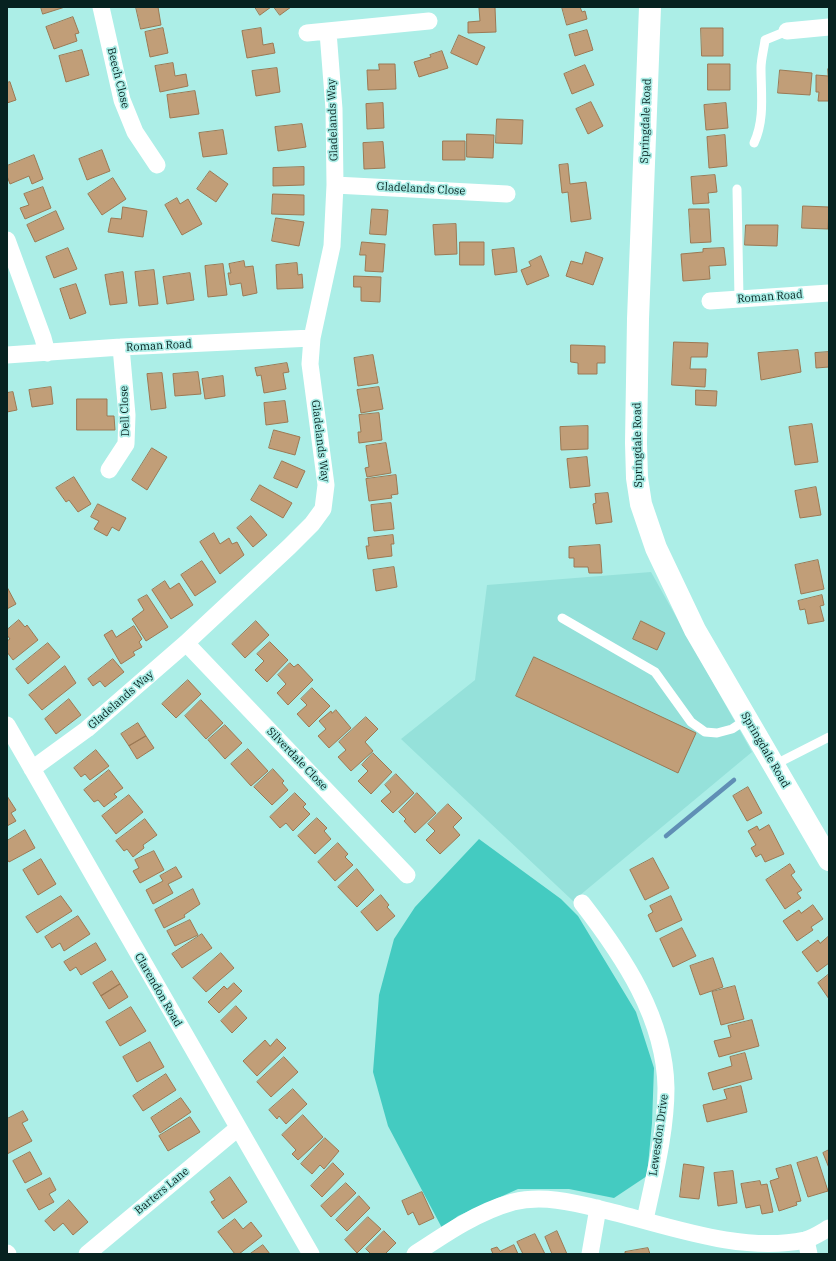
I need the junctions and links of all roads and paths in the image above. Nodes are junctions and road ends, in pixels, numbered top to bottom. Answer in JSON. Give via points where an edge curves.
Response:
{"nodes":[{"id":1,"x":101,"y":7,"type":"edge"},
{"id":2,"x":650,"y":7,"type":"edge"},
{"id":3,"x":429,"y":21,"type":"dead end"},
{"id":4,"x":829,"y":27,"type":"edge"},
{"id":5,"x":787,"y":31,"type":"joint"},
{"id":6,"x":328,"y":32,"type":"junction"},
{"id":7,"x":307,"y":33,"type":"dead end"},
{"id":8,"x":754,"y":143,"type":"dead end"},
{"id":9,"x":157,"y":165,"type":"dead end"},
{"id":10,"x":335,"y":185,"type":"junction"},
{"id":11,"x":737,"y":189,"type":"dead end"},
{"id":12,"x":507,"y":194,"type":"dead end"},
{"id":13,"x":7,"y":240,"type":"edge"},
{"id":14,"x":829,"y":293,"type":"edge"},
{"id":15,"x":739,"y":299,"type":"junction"},
{"id":16,"x":710,"y":301,"type":"dead end"},
{"id":17,"x":312,"y":338,"type":"junction"},
{"id":18,"x":121,"y":347,"type":"junction"},
{"id":19,"x":47,"y":353,"type":"junction"},
{"id":20,"x":7,"y":355,"type":"edge"},
{"id":21,"x":108,"y":470,"type":"dead end"},
{"id":22,"x":562,"y":618,"type":"dead end"},
{"id":23,"x":186,"y":643,"type":"junction"},
{"id":24,"x":747,"y":719,"type":"junction"},
{"id":25,"x":7,"y":725,"type":"edge"},
{"id":26,"x":829,"y":737,"type":"edge"},
{"id":27,"x":774,"y":765,"type":"junction"},
{"id":28,"x":32,"y":769,"type":"junction"},
{"id":29,"x":829,"y":860,"type":"edge"},
{"id":30,"x":408,"y":875,"type":"dead end"},
{"id":31,"x":582,"y":903,"type":"dead end"},
{"id":32,"x":238,"y":1128,"type":"junction"},
{"id":33,"x":598,"y":1208,"type":"junction"},
{"id":34,"x":646,"y":1220,"type":"junction"},
{"id":35,"x":829,"y":1228,"type":"edge"},
{"id":36,"x":808,"y":1247,"type":"edge"},
{"id":37,"x":87,"y":1254,"type":"edge"},
{"id":38,"x":311,"y":1254,"type":"edge"},
{"id":39,"x":415,"y":1254,"type":"edge"},
{"id":40,"x":590,"y":1254,"type":"edge"}],
"edges":[{"from":1,"to":9,"type":"street","name":"Beech Close","via":[[122,100],[135,132]]},
{"from":2,"to":24,"type":"street","name":"Springdale Road","via":[[638,319],[637,478],[641,504],[656,548],[695,630]]},
{"from":3,"to":6,"type":"street"},
{"from":4,"to":5,"type":"street"},
{"from":5,"to":8,"type":"lane","via":[[766,40],[761,67],[762,102],[758,135]]},
{"from":6,"to":7,"type":"street"},
{"from":6,"to":10,"type":"street","name":"Gladelands Way","via":[[334,109]]},
{"from":10,"to":12,"type":"street","name":"Gladelands Close"},
{"from":10,"to":17,"type":"street","name":"Gladelands Way","via":[[332,246]]},
{"from":11,"to":15,"type":"lane"},
{"from":13,"to":19,"type":"street"},
{"from":14,"to":15,"type":"street","name":"Roman Road"},
{"from":15,"to":16,"type":"street","name":"Roman Road"},
{"from":17,"to":18,"type":"street","name":"Roman Road"},
{"from":17,"to":23,"type":"street","name":"Gladelands Way","via":[[310,364],[326,485],[323,509],[289,547]]},
{"from":18,"to":19,"type":"street","name":"Roman Road"},
{"from":18,"to":21,"type":"street","name":"Dell Close","via":[[127,415],[126,444]]},
{"from":19,"to":20,"type":"street","name":"Roman Road"},
{"from":22,"to":24,"type":"lane","via":[[655,672],[692,722],[705,732],[717,733],[732,729]]},
{"from":23,"to":28,"type":"street","name":"Gladelands Way","via":[[87,729]]},
{"from":23,"to":30,"type":"street","name":"Silverdale Close"},
{"from":24,"to":27,"type":"street","name":"Springdale Road"},
{"from":25,"to":28,"type":"street","name":"Clarendon Road"},
{"from":26,"to":27,"type":"lane"},
{"from":27,"to":29,"type":"street","name":"Springdale Road"},
{"from":28,"to":32,"type":"street","name":"Clarendon Road"},
{"from":31,"to":34,"type":"street","name":"Lewesdon Drive","via":[[628,969],[650,1012],[662,1053],[666,1087],[663,1120]]},
{"from":32,"to":37,"type":"street","name":"Barters Lane"},
{"from":32,"to":38,"type":"street","name":"Clarendon Road"},
{"from":33,"to":34,"type":"street"},
{"from":33,"to":39,"type":"street","via":[[548,1199],[514,1202],[461,1224]]},
{"from":33,"to":40,"type":"street"},
{"from":34,"to":36,"type":"street","via":[[689,1233],[729,1240]]},
{"from":35,"to":36,"type":"street"}]}
